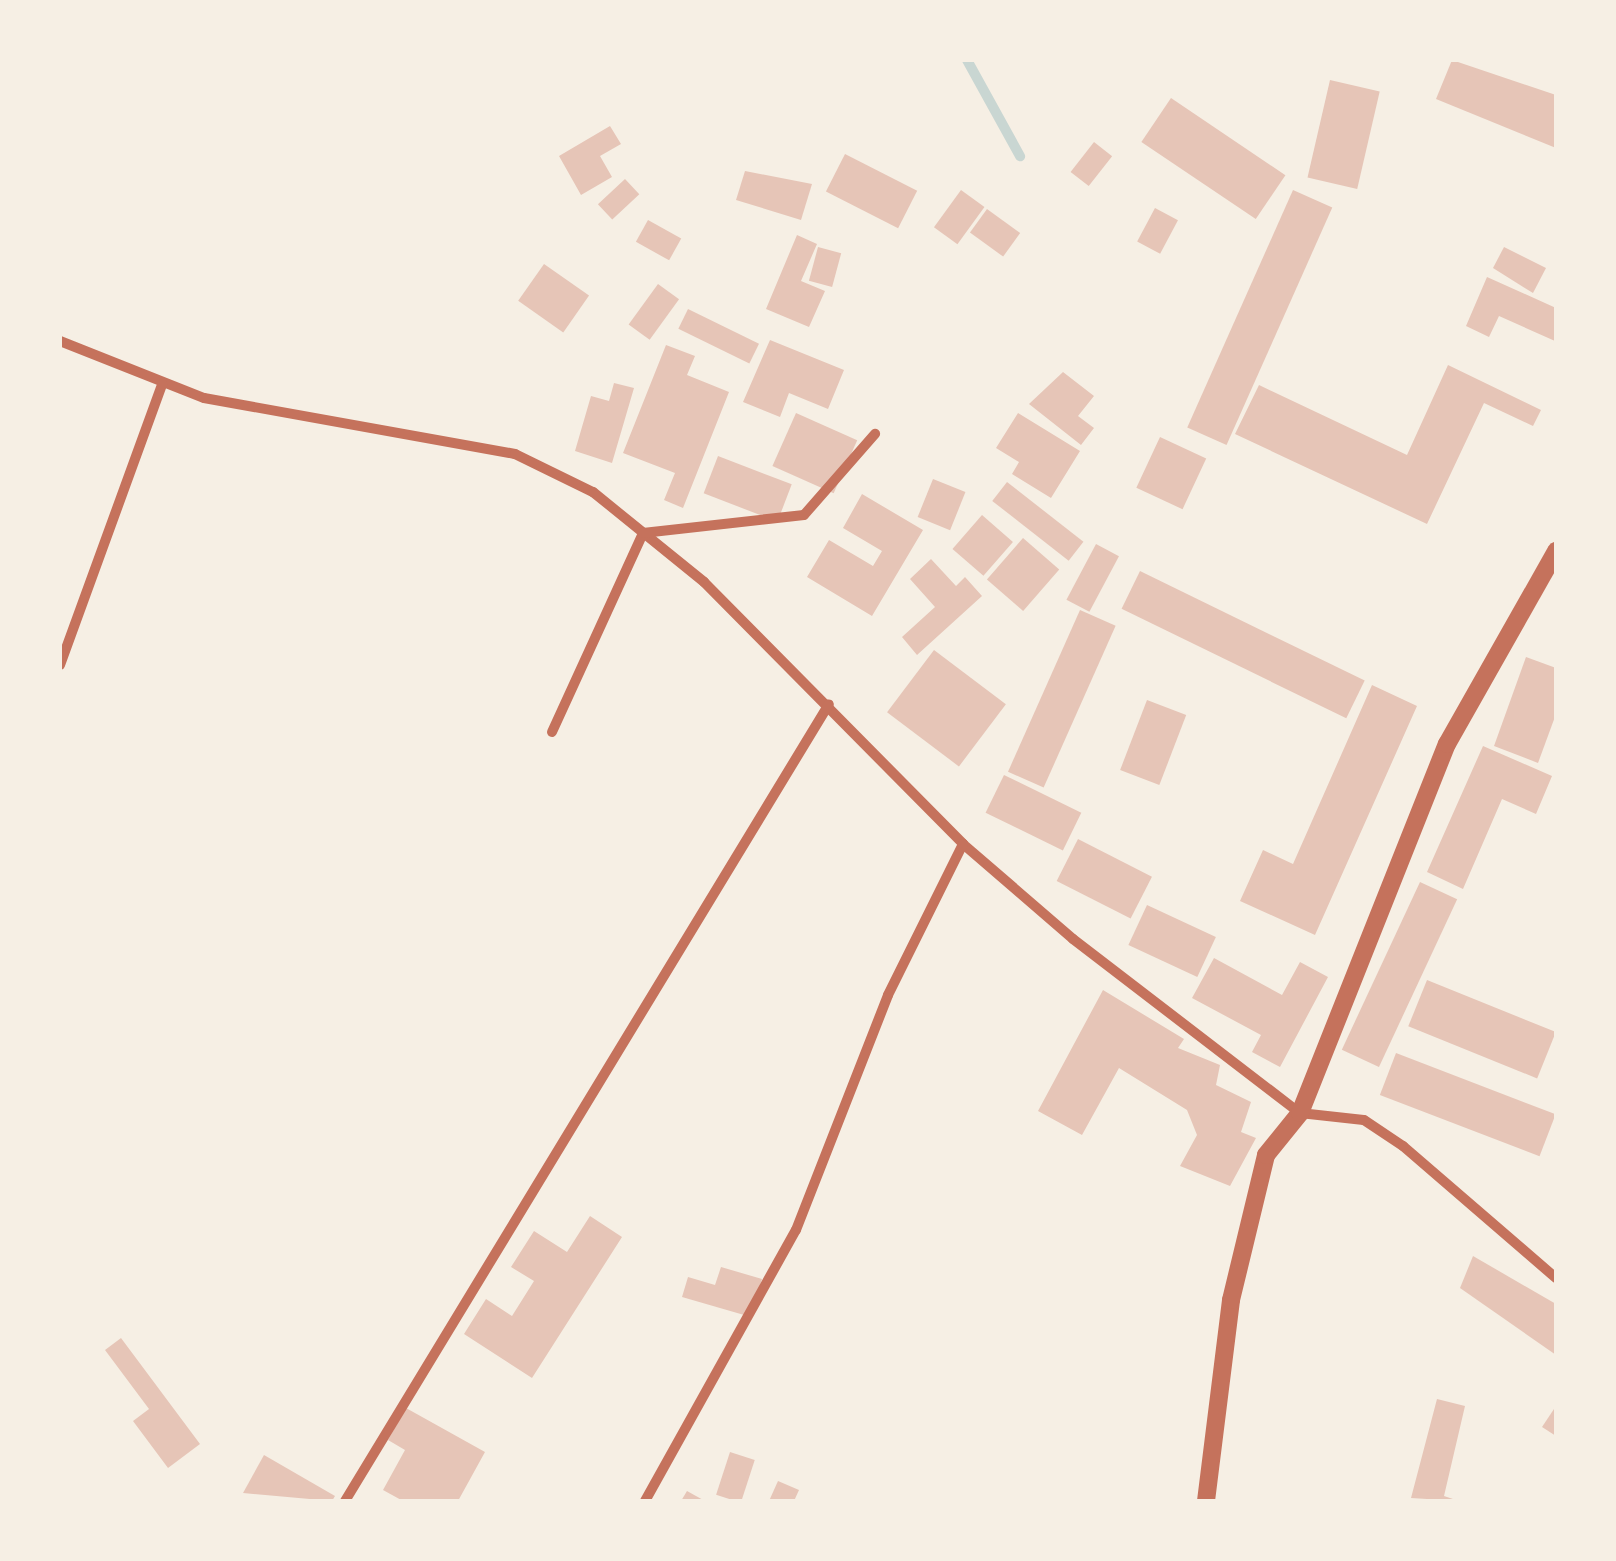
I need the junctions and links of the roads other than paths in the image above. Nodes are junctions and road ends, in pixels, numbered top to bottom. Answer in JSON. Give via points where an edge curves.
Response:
{"nodes":[{"id":1,"x":60,"y":342,"type":"edge"},
{"id":2,"x":162,"y":384,"type":"junction"},
{"id":3,"x":875,"y":434,"type":"dead end"},
{"id":4,"x":643,"y":533,"type":"junction"},
{"id":5,"x":1556,"y":551,"type":"edge"},
{"id":6,"x":60,"y":665,"type":"edge"},
{"id":7,"x":829,"y":704,"type":"junction"},
{"id":8,"x":552,"y":732,"type":"dead end"},
{"id":9,"x":963,"y":844,"type":"junction"},
{"id":10,"x":1300,"y":1113,"type":"junction"},
{"id":11,"x":1556,"y":1278,"type":"edge"},
{"id":12,"x":344,"y":1501,"type":"edge"},
{"id":13,"x":645,"y":1501,"type":"edge"},
{"id":14,"x":1206,"y":1501,"type":"edge"}],
"edges":[{"from":1,"to":2,"type":"street"},
{"from":2,"to":4,"type":"street","via":[[514,454],[592,492]]},
{"from":2,"to":6,"type":"street"},
{"from":3,"to":4,"type":"street","via":[[804,515]]},
{"from":4,"to":7,"type":"street"},
{"from":4,"to":8,"type":"street"},
{"from":5,"to":10,"type":"street","via":[[1448,744]]},
{"from":7,"to":9,"type":"street"},
{"from":7,"to":12,"type":"street"},
{"from":9,"to":10,"type":"street"},
{"from":9,"to":13,"type":"street","via":[[888,995],[796,1230]]},
{"from":10,"to":11,"type":"street","via":[[1364,1120],[1481,1206]]},
{"from":10,"to":14,"type":"street","via":[[1266,1155],[1246,1224]]}]}
